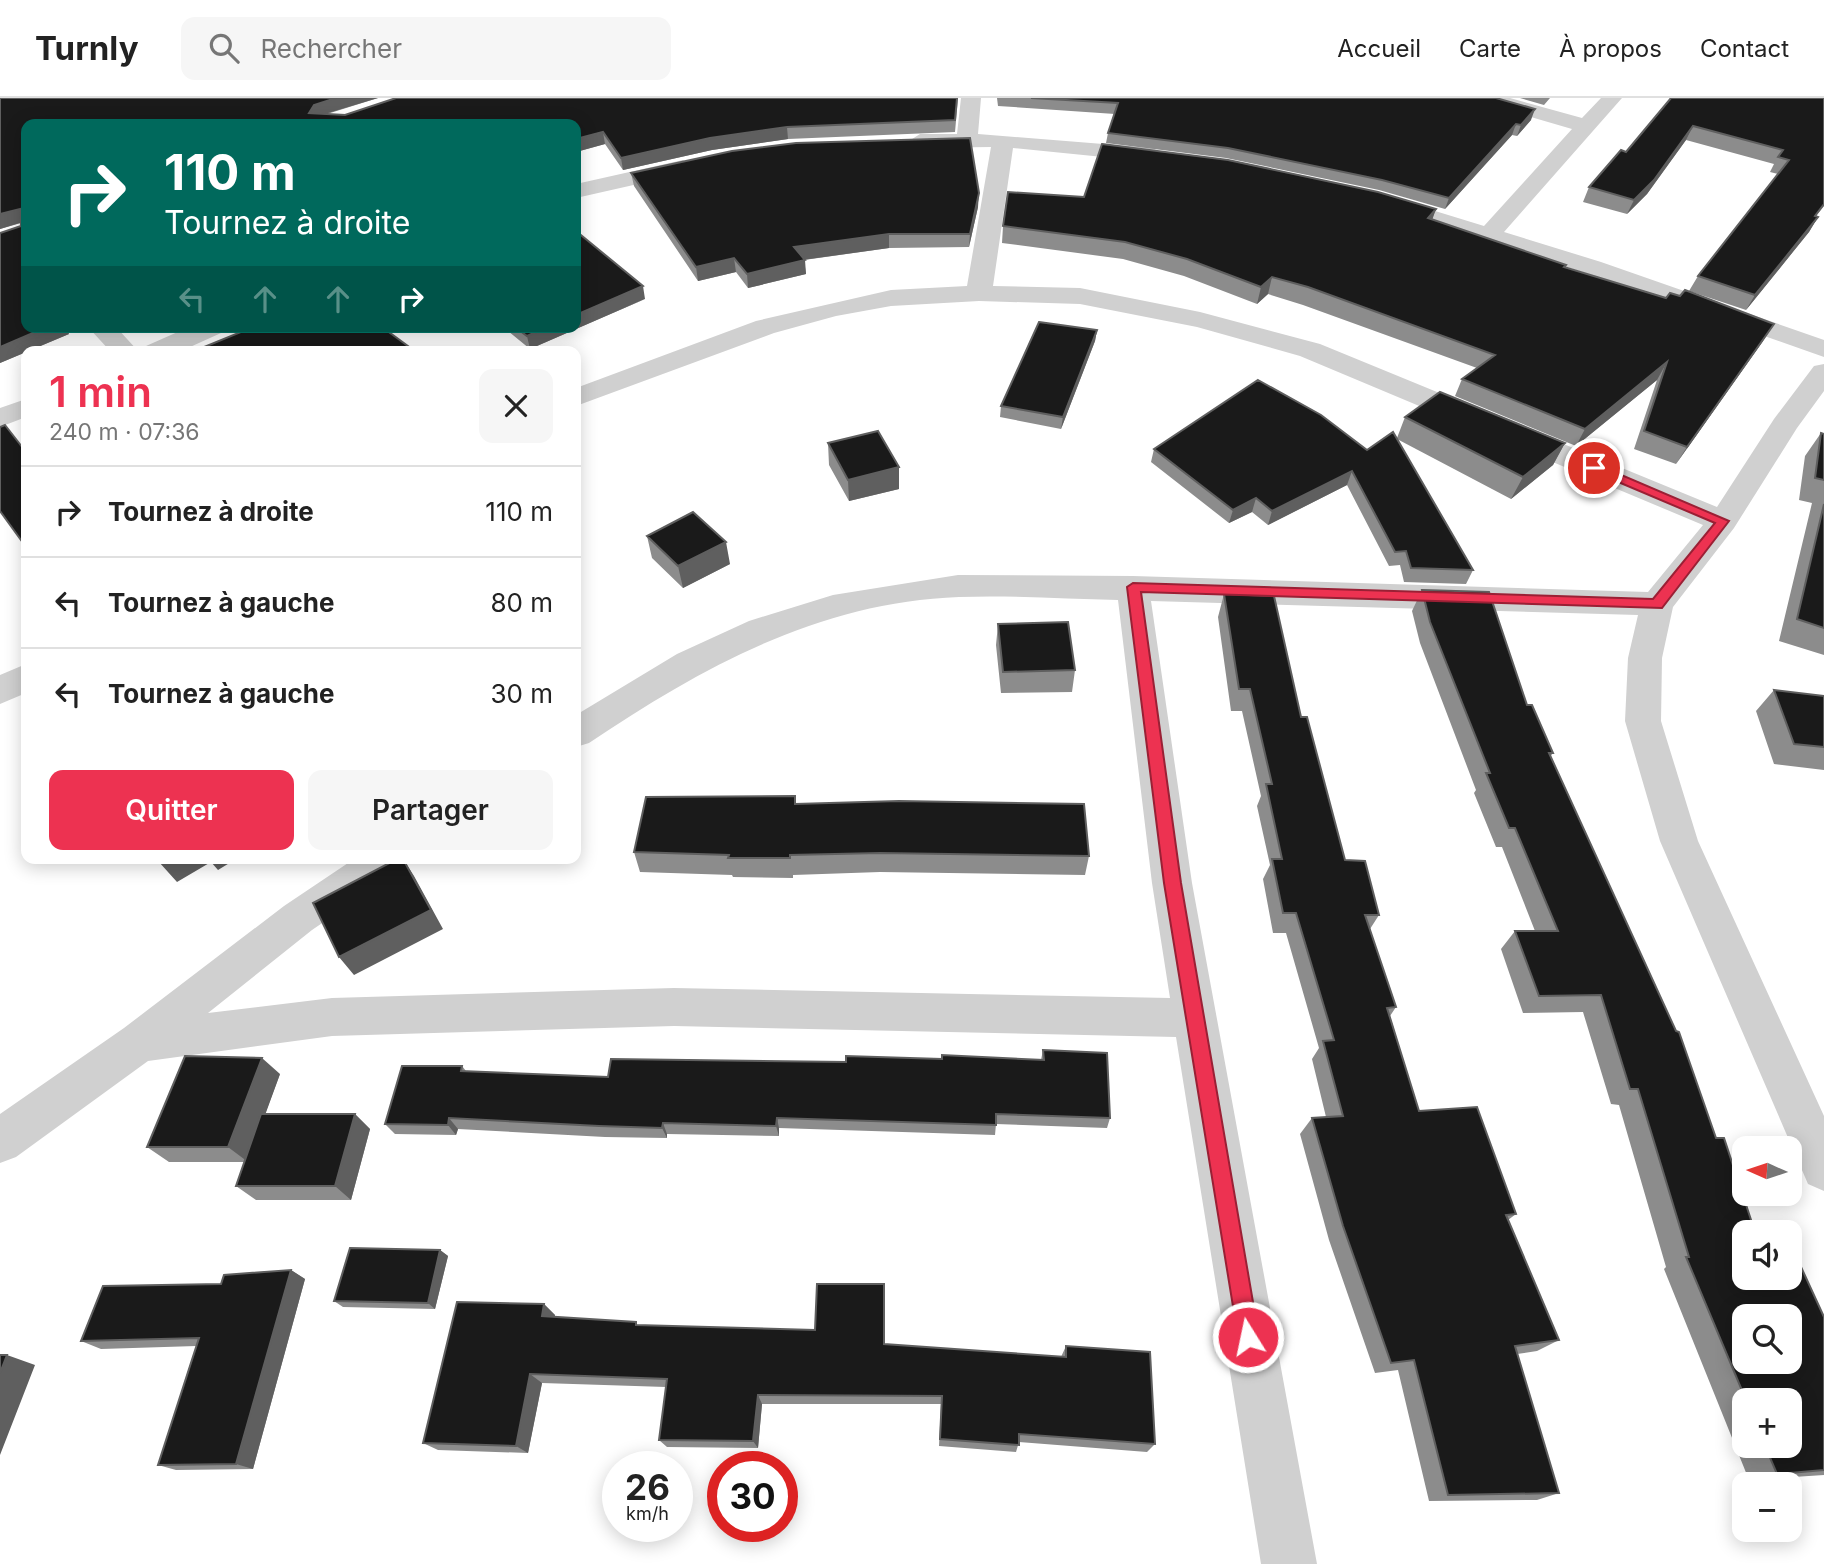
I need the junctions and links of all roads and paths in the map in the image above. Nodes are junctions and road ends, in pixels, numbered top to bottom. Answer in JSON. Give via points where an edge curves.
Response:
{"nodes":[{"id":1,"x":971,"y":98,"type":"edge"},
{"id":2,"x":1487,"y":98,"type":"edge"},
{"id":3,"x":1612,"y":98,"type":"edge"},
{"id":4,"x":1503,"y":101,"type":"edge"},
{"id":5,"x":1585,"y":127,"type":"junction"},
{"id":6,"x":967,"y":139,"type":"junction"},
{"id":7,"x":1003,"y":140,"type":"junction"},
{"id":8,"x":898,"y":142,"type":"edge"},
{"id":9,"x":1178,"y":159,"type":"edge"},
{"id":10,"x":706,"y":162,"type":"edge"},
{"id":11,"x":581,"y":190,"type":"edge"},
{"id":12,"x":1357,"y":195,"type":"edge"},
{"id":13,"x":1490,"y":233,"type":"junction"},
{"id":14,"x":979,"y":293,"type":"junction"},
{"id":15,"x":107,"y":333,"type":"edge"},
{"id":16,"x":199,"y":333,"type":"edge"},
{"id":17,"x":120,"y":346,"type":"edge"},
{"id":18,"x":169,"y":346,"type":"edge"},
{"id":19,"x":1824,"y":349,"type":"edge"},
{"id":20,"x":1824,"y":372,"type":"edge"},
{"id":21,"x":581,"y":396,"type":"edge"},
{"id":22,"x":21,"y":409,"type":"edge"},
{"id":23,"x":0,"y":418,"type":"edge"},
{"id":24,"x":1723,"y":521,"type":"junction"},
{"id":25,"x":1133,"y":587,"type":"junction"},
{"id":26,"x":1657,"y":604,"type":"junction"},
{"id":27,"x":21,"y":680,"type":"edge"},
{"id":28,"x":0,"y":691,"type":"edge"},
{"id":29,"x":581,"y":730,"type":"edge"},
{"id":30,"x":379,"y":864,"type":"edge"},
{"id":31,"x":1195,"y":1018,"type":"junction"},
{"id":32,"x":139,"y":1041,"type":"junction"},
{"id":33,"x":0,"y":1141,"type":"edge"},
{"id":34,"x":1824,"y":1168,"type":"edge"},
{"id":35,"x":1289,"y":1564,"type":"edge"}],
"edges":[{"from":1,"to":6,"type":"street"},
{"from":2,"to":4,"type":"street"},
{"from":3,"to":5,"type":"street"},
{"from":4,"to":5,"type":"street"},
{"from":5,"to":13,"type":"street"},
{"from":6,"to":7,"type":"street"},
{"from":6,"to":8,"type":"street"},
{"from":7,"to":9,"type":"street"},
{"from":7,"to":14,"type":"street"},
{"from":10,"to":11,"type":"street"},
{"from":12,"to":13,"type":"street"},
{"from":13,"to":19,"type":"street"},
{"from":14,"to":21,"type":"street","via":[[891,298],[834,309],[765,327]]},
{"from":14,"to":24,"type":"street","via":[[1080,296],[1200,320],[1310,350]]},
{"from":15,"to":17,"type":"street"},
{"from":16,"to":18,"type":"street"},
{"from":20,"to":24,"type":"street"},
{"from":22,"to":23,"type":"street"},
{"from":24,"to":26,"type":"street"},
{"from":25,"to":26,"type":"street"},
{"from":25,"to":29,"type":"street","via":[[958,586],[819,610],[761,629],[683,666]]},
{"from":25,"to":31,"type":"street"},
{"from":26,"to":34,"type":"street","via":[[1645,658],[1643,720],[1679,841]]},
{"from":27,"to":28,"type":"street"},
{"from":30,"to":32,"type":"street","via":[[298,918]]},
{"from":31,"to":32,"type":"street","via":[[674,1007],[332,1017]]},
{"from":31,"to":35,"type":"street"},
{"from":32,"to":33,"type":"street"}]}
